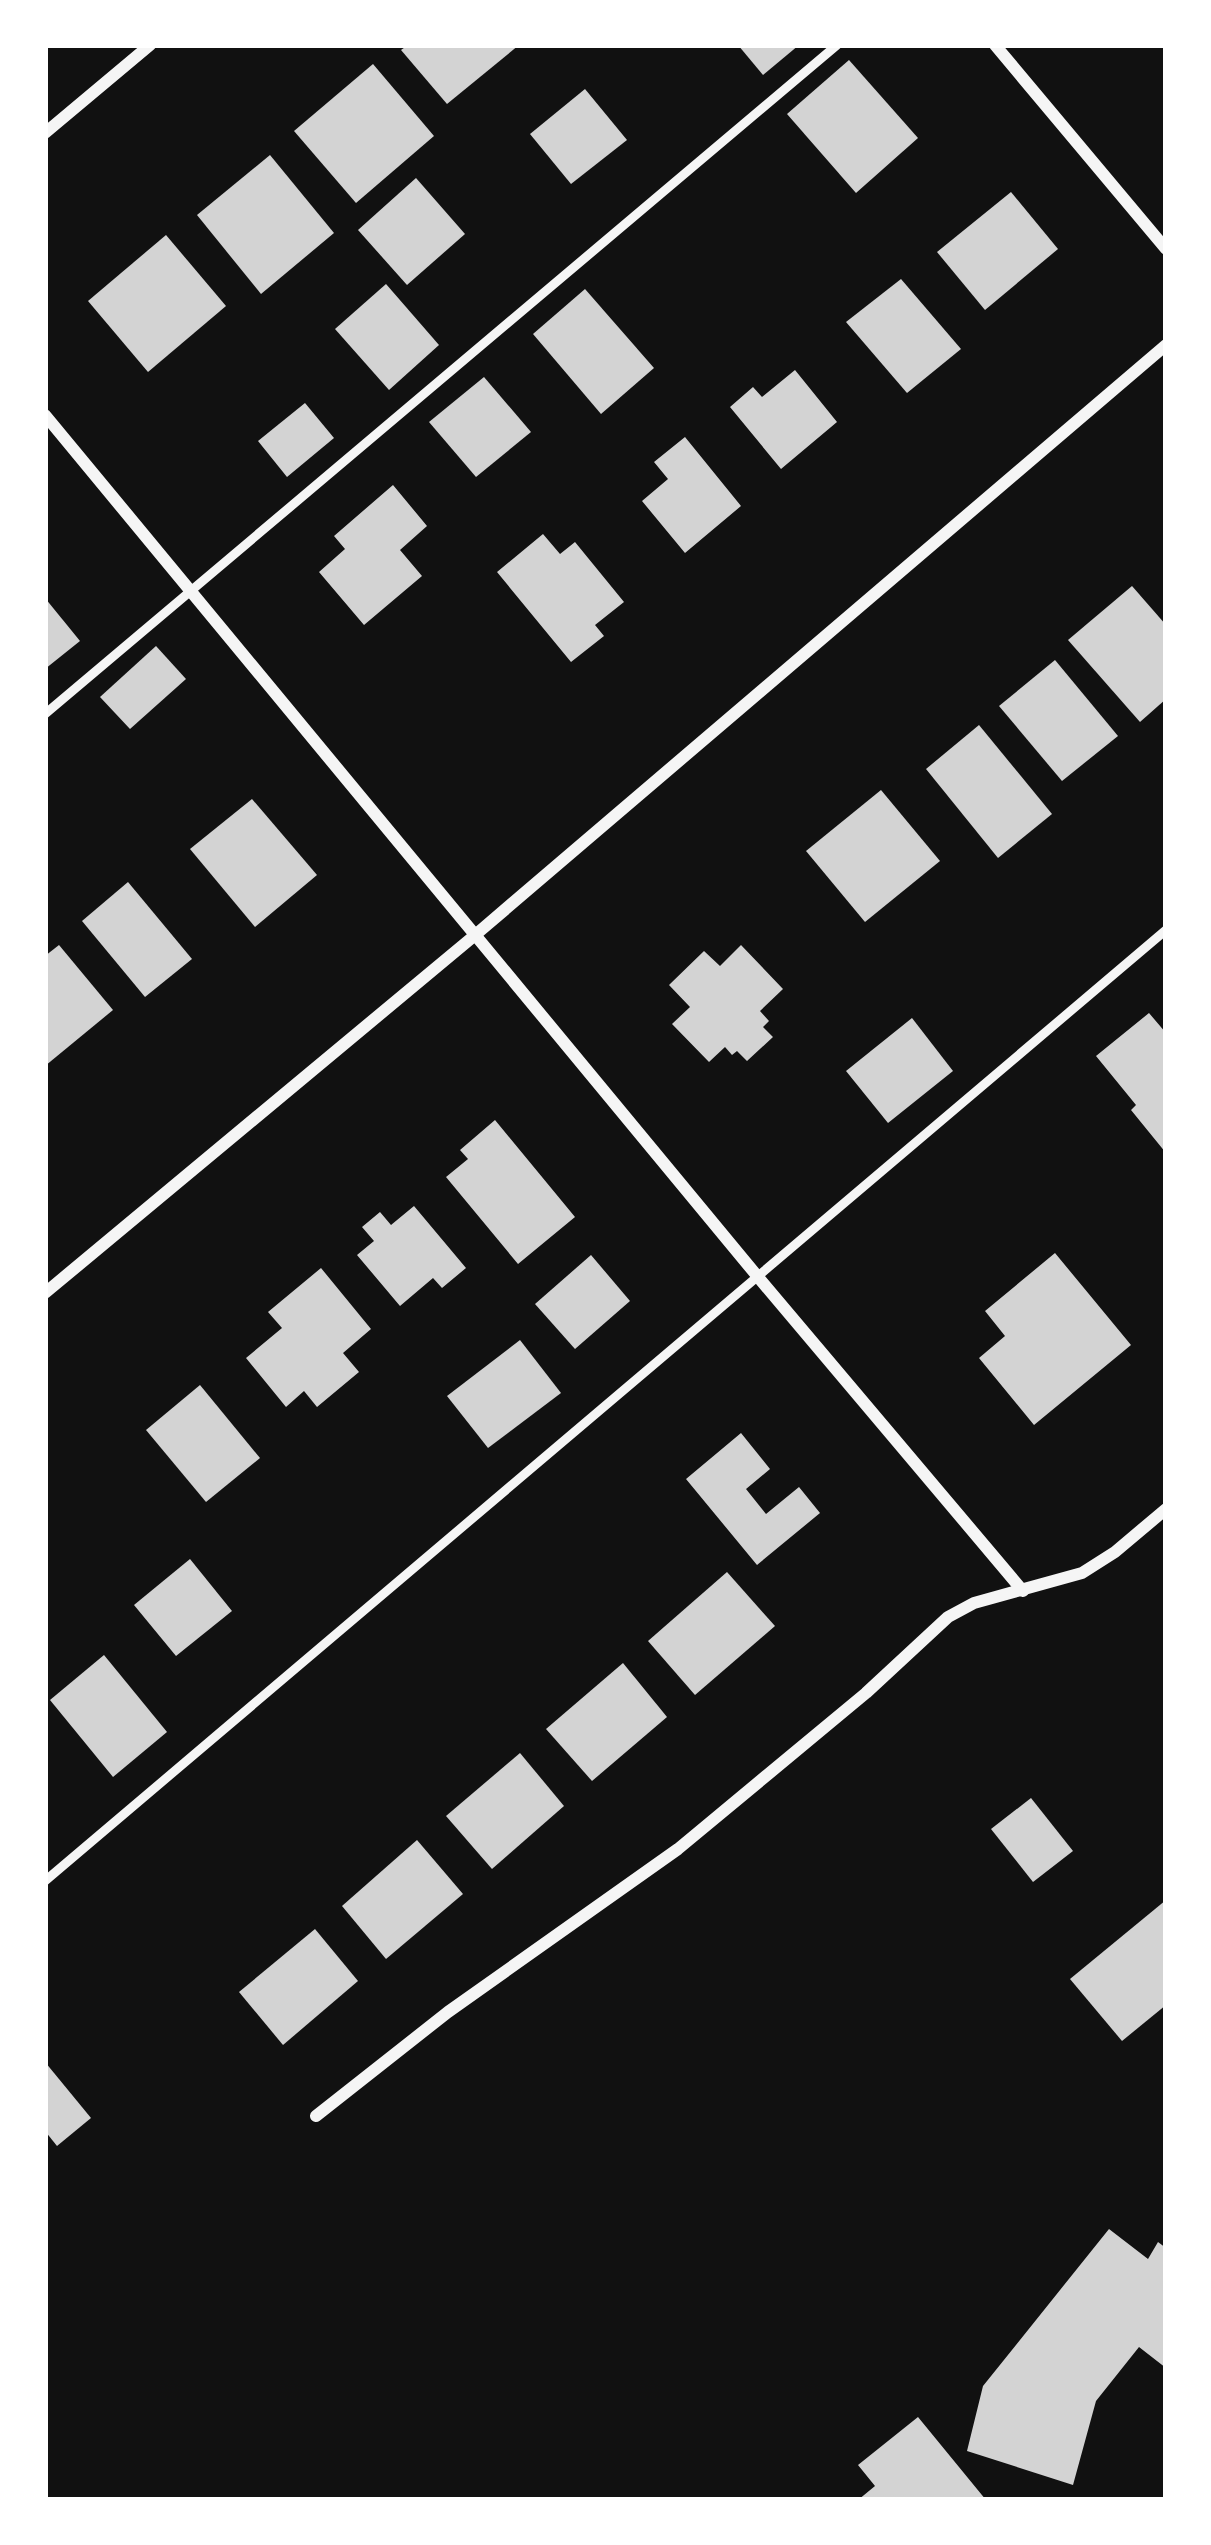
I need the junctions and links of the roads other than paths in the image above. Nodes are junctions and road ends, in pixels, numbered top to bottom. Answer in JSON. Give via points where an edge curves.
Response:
{"nodes":[{"id":1,"x":150,"y":45,"type":"edge"},
{"id":2,"x":837,"y":45,"type":"edge"},
{"id":3,"x":995,"y":45,"type":"edge"},
{"id":4,"x":45,"y":134,"type":"edge"},
{"id":5,"x":1166,"y":249,"type":"edge"},
{"id":6,"x":1166,"y":345,"type":"edge"},
{"id":7,"x":45,"y":415,"type":"edge"},
{"id":8,"x":190,"y":590,"type":"junction"},
{"id":9,"x":45,"y":714,"type":"edge"},
{"id":10,"x":1166,"y":929,"type":"edge"},
{"id":11,"x":474,"y":936,"type":"junction"},
{"id":12,"x":758,"y":1277,"type":"junction"},
{"id":13,"x":45,"y":1293,"type":"edge"},
{"id":14,"x":1166,"y":1509,"type":"edge"},
{"id":15,"x":1023,"y":1591,"type":"junction"},
{"id":16,"x":45,"y":1881,"type":"edge"},
{"id":17,"x":316,"y":2116,"type":"dead end"}],
"edges":[{"from":1,"to":4,"type":"street"},
{"from":2,"to":8,"type":"lane"},
{"from":3,"to":5,"type":"street"},
{"from":6,"to":11,"type":"street"},
{"from":7,"to":8,"type":"street"},
{"from":8,"to":9,"type":"lane"},
{"from":8,"to":11,"type":"street"},
{"from":10,"to":12,"type":"lane"},
{"from":11,"to":12,"type":"street"},
{"from":11,"to":13,"type":"street"},
{"from":12,"to":15,"type":"street"},
{"from":12,"to":16,"type":"lane"},
{"from":14,"to":15,"type":"street","via":[[1095,1567]]},
{"from":15,"to":17,"type":"street","via":[[948,1617],[678,1849]]}]}
